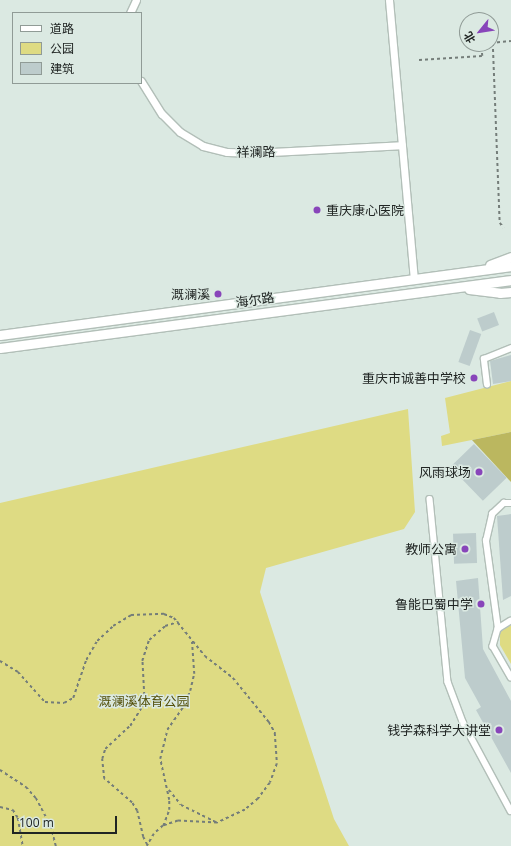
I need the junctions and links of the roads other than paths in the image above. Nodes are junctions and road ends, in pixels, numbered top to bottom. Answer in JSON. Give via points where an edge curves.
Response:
{"nodes":[{"id":1,"x":136,"y":0,"type":"edge"},
{"id":2,"x":389,"y":0,"type":"edge"},
{"id":3,"x":130,"y":12,"type":"edge"},
{"id":4,"x":142,"y":83,"type":"edge"},
{"id":5,"x":402,"y":145,"type":"junction"},
{"id":6,"x":511,"y":257,"type":"edge"},
{"id":7,"x":511,"y":266,"type":"edge"},
{"id":8,"x":474,"y":270,"type":"junction"},
{"id":9,"x":414,"y":279,"type":"junction"},
{"id":10,"x":511,"y":280,"type":"edge"},
{"id":11,"x":456,"y":287,"type":"junction"},
{"id":12,"x":511,"y":292,"type":"edge"},
{"id":13,"x":0,"y":335,"type":"edge"},
{"id":14,"x":0,"y":348,"type":"edge"},
{"id":15,"x":511,"y":348,"type":"edge"},
{"id":16,"x":487,"y":385,"type":"dead end"},
{"id":17,"x":430,"y":499,"type":"dead end"},
{"id":18,"x":511,"y":503,"type":"edge"},
{"id":19,"x":511,"y":621,"type":"edge"},
{"id":20,"x":498,"y":629,"type":"junction"},
{"id":21,"x":511,"y":677,"type":"edge"},
{"id":22,"x":511,"y":811,"type":"edge"}],
"edges":[{"from":1,"to":3,"type":"street"},
{"from":2,"to":5,"type":"street"},
{"from":4,"to":5,"type":"street","name":"祥澜路","via":[[162,114],[180,132],[203,146],[215,149],[251,153]]},
{"from":5,"to":9,"type":"street"},
{"from":6,"to":8,"type":"main road"},
{"from":7,"to":8,"type":"main road","name":"海尔路"},
{"from":8,"to":9,"type":"main road","name":"海尔路"},
{"from":9,"to":13,"type":"main road","name":"海尔路"},
{"from":10,"to":11,"type":"main road","name":"海尔路"},
{"from":11,"to":12,"type":"main road"},
{"from":11,"to":14,"type":"main road","name":"海尔路"},
{"from":15,"to":16,"type":"street","via":[[484,359]]},
{"from":17,"to":22,"type":"street","via":[[448,682],[462,722]]},
{"from":18,"to":20,"type":"street","via":[[504,503],[492,514],[486,541]]},
{"from":19,"to":20,"type":"street"},
{"from":20,"to":21,"type":"street","via":[[493,646]]}]}
